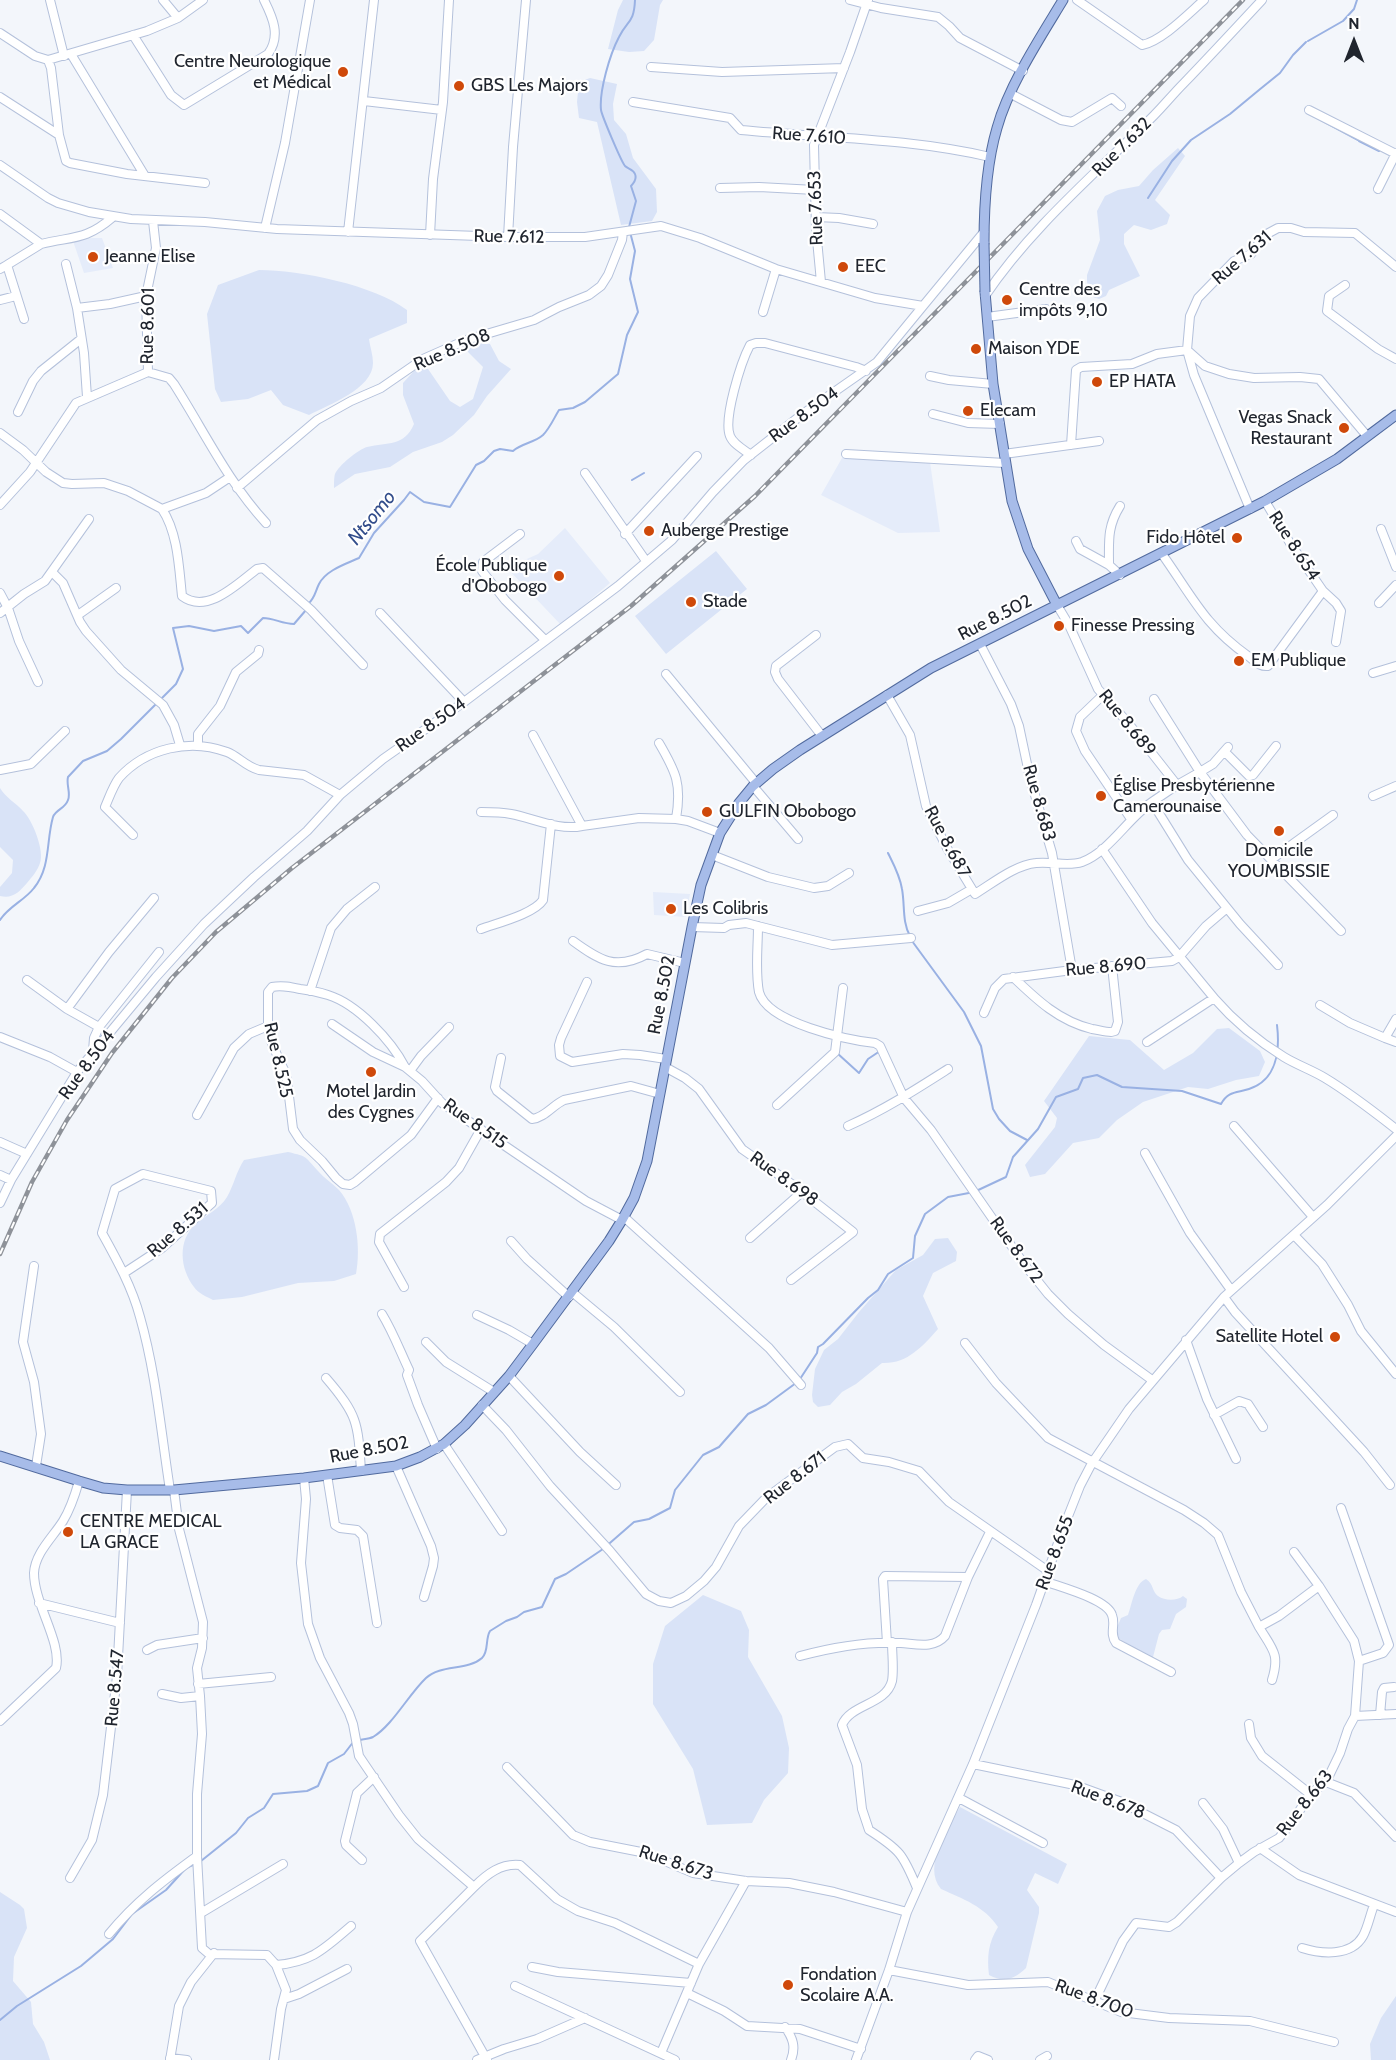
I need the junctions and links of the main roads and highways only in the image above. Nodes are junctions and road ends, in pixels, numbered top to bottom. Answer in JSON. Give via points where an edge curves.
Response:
{"nodes":[{"id":1,"x":1063,"y":0,"type":"edge"},
{"id":2,"x":1396,"y":415,"type":"edge"},
{"id":3,"x":1058,"y":605,"type":"junction"},
{"id":4,"x":0,"y":1456,"type":"edge"}],
"edges":[{"from":1,"to":3,"type":"main road","bridge":true,"via":[[997,126],[990,157],[984,232],[993,384],[1012,501],[1025,542]]},
{"from":2,"to":3,"type":"main road","name":"Rue 8.502","via":[[1337,459],[1265,501]]},
{"from":3,"to":4,"type":"main road","name":"Rue 8.502","via":[[931,668],[887,695],[773,769],[739,803],[711,855],[692,927],[647,1161],[634,1198],[571,1295],[509,1376],[440,1447],[396,1466],[172,1490],[103,1488]]}]}
